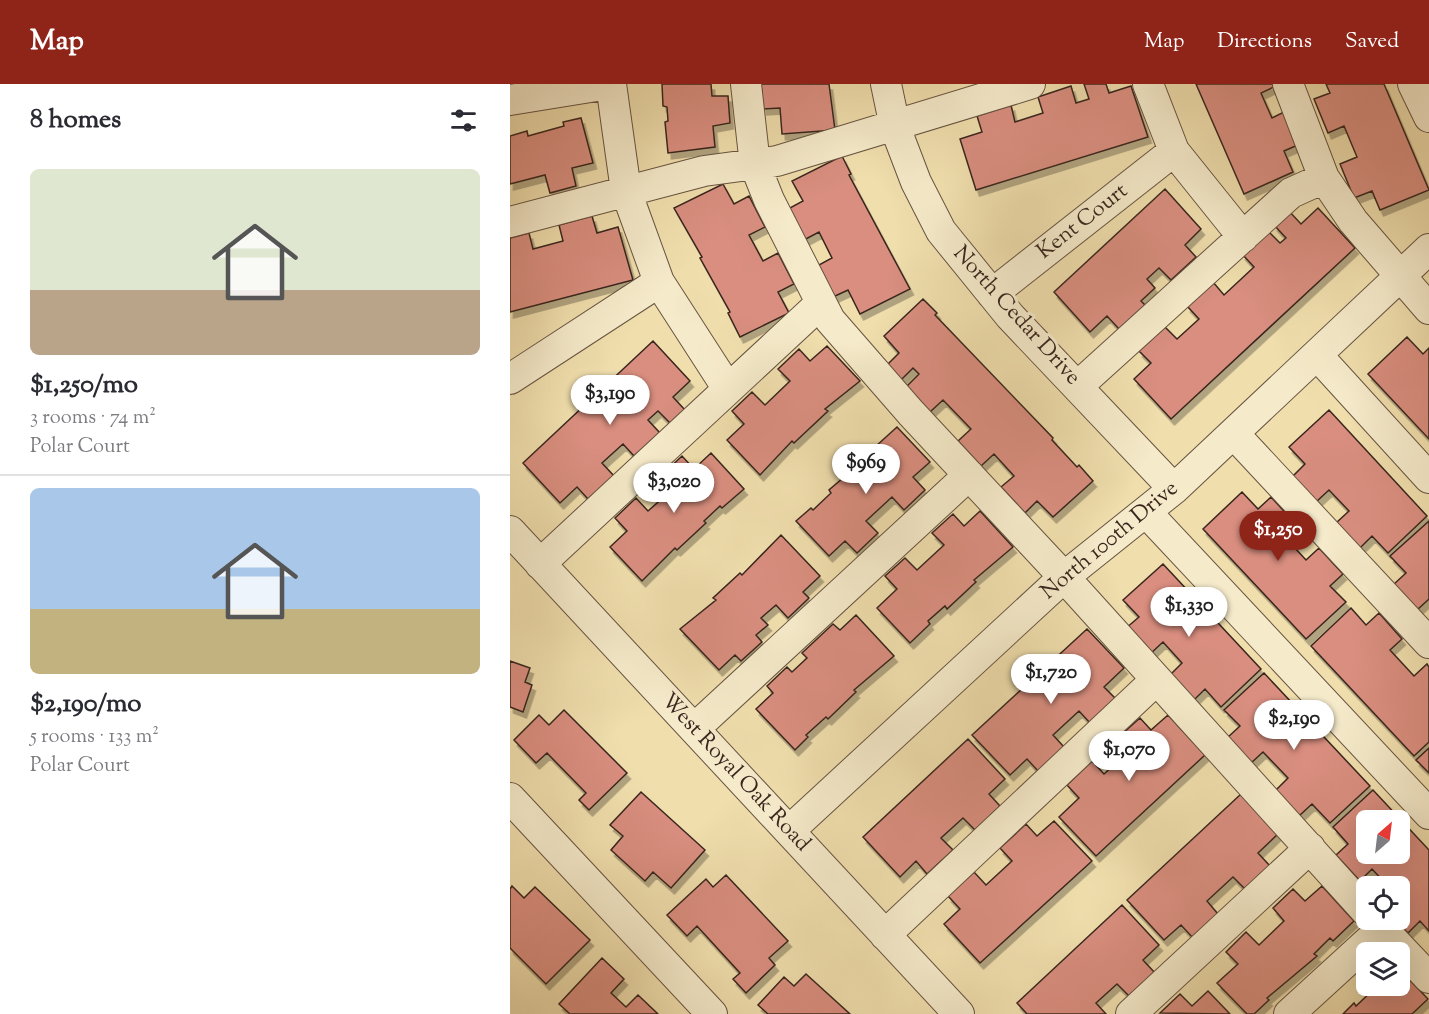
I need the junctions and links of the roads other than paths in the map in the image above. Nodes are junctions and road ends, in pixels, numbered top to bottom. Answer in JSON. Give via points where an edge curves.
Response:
{"nodes":[{"id":1,"x":610,"y":84,"type":"edge"},
{"id":2,"x":746,"y":84,"type":"edge"},
{"id":3,"x":886,"y":84,"type":"edge"},
{"id":4,"x":1030,"y":84,"type":"edge"},
{"id":5,"x":1148,"y":84,"type":"edge"},
{"id":6,"x":1288,"y":84,"type":"edge"},
{"id":7,"x":1413,"y":84,"type":"edge"},
{"id":8,"x":510,"y":100,"type":"edge"},
{"id":9,"x":1429,"y":117,"type":"edge"},
{"id":10,"x":895,"y":128,"type":"junction"},
{"id":11,"x":1174,"y":151,"type":"junction"},
{"id":12,"x":755,"y":165,"type":"junction"},
{"id":13,"x":1324,"y":178,"type":"junction"},
{"id":14,"x":626,"y":191,"type":"junction"},
{"id":15,"x":510,"y":222,"type":"edge"},
{"id":16,"x":1243,"y":237,"type":"junction"},
{"id":17,"x":1429,"y":249,"type":"edge"},
{"id":18,"x":1399,"y":276,"type":"junction"},
{"id":19,"x":659,"y":282,"type":"junction"},
{"id":20,"x":992,"y":294,"type":"junction"},
{"id":21,"x":821,"y":303,"type":"junction"},
{"id":22,"x":1429,"y":309,"type":"edge"},
{"id":23,"x":1317,"y":355,"type":"junction"},
{"id":24,"x":510,"y":379,"type":"edge"},
{"id":25,"x":1078,"y":386,"type":"junction"},
{"id":26,"x":728,"y":389,"type":"junction"},
{"id":27,"x":1234,"y":434,"type":"junction"},
{"id":28,"x":969,"y":475,"type":"junction"},
{"id":29,"x":1429,"y":478,"type":"edge"},
{"id":30,"x":1174,"y":489,"type":"junction"},
{"id":31,"x":1146,"y":512,"type":"junction"},
{"id":32,"x":510,"y":531,"type":"edge"},
{"id":33,"x":540,"y":564,"type":"junction"},
{"id":34,"x":1064,"y":577,"type":"junction"},
{"id":35,"x":1429,"y":643,"type":"edge"},
{"id":36,"x":1156,"y":680,"type":"junction"},
{"id":37,"x":694,"y":729,"type":"junction"},
{"id":38,"x":510,"y":798,"type":"edge"},
{"id":39,"x":1429,"y":814,"type":"edge"},
{"id":40,"x":789,"y":831,"type":"junction"},
{"id":41,"x":1310,"y":848,"type":"junction"},
{"id":42,"x":1356,"y":900,"type":"edge"},
{"id":43,"x":1365,"y":930,"type":"edge"},
{"id":44,"x":1383,"y":930,"type":"edge"},
{"id":45,"x":885,"y":935,"type":"junction"},
{"id":46,"x":1429,"y":978,"type":"edge"},
{"id":47,"x":705,"y":1012,"type":"edge"},
{"id":48,"x":959,"y":1014,"type":"edge"},
{"id":49,"x":1131,"y":1014,"type":"edge"},
{"id":50,"x":1289,"y":1014,"type":"edge"}],
"edges":[{"from":1,"to":8,"type":"street"},
{"from":1,"to":14,"type":"street"},
{"from":2,"to":12,"type":"street"},
{"from":3,"to":10,"type":"street","name":"North Cedar Drive"},
{"from":4,"to":10,"type":"street"},
{"from":5,"to":11,"type":"street"},
{"from":6,"to":13,"type":"street"},
{"from":7,"to":9,"type":"street"},
{"from":10,"to":12,"type":"street"},
{"from":10,"to":20,"type":"street","name":"North Cedar Drive","via":[[941,231]]},
{"from":11,"to":16,"type":"street"},
{"from":11,"to":20,"type":"street","name":"Kent Court"},
{"from":12,"to":14,"type":"street","via":[[704,171]]},
{"from":12,"to":21,"type":"street"},
{"from":13,"to":16,"type":"street","via":[[1291,193]]},
{"from":13,"to":18,"type":"street","via":[[1353,221]]},
{"from":14,"to":15,"type":"street"},
{"from":14,"to":19,"type":"street"},
{"from":16,"to":25,"type":"street"},
{"from":17,"to":18,"type":"street","name":"North 100th Drive"},
{"from":18,"to":22,"type":"street"},
{"from":18,"to":23,"type":"street","name":"North 100th Drive"},
{"from":19,"to":24,"type":"street"},
{"from":19,"to":26,"type":"street"},
{"from":20,"to":25,"type":"street","name":"North Cedar Drive"},
{"from":21,"to":26,"type":"street"},
{"from":21,"to":28,"type":"street","via":[[848,343]]},
{"from":23,"to":27,"type":"street","name":"North 100th Drive"},
{"from":23,"to":29,"type":"street"},
{"from":25,"to":30,"type":"street","name":"North Cedar Drive"},
{"from":26,"to":33,"type":"street"},
{"from":27,"to":30,"type":"street","name":"North 100th Drive"},
{"from":27,"to":35,"type":"street"},
{"from":28,"to":34,"type":"street"},
{"from":28,"to":37,"type":"street"},
{"from":30,"to":31,"type":"street","name":"North 100th Drive"},
{"from":31,"to":34,"type":"street","name":"North 100th Drive"},
{"from":31,"to":39,"type":"street"},
{"from":32,"to":33,"type":"street","name":"West Royal Oak Road"},
{"from":33,"to":37,"type":"street","name":"West Royal Oak Road"},
{"from":34,"to":36,"type":"street"},
{"from":34,"to":40,"type":"street","name":"North 100th Drive"},
{"from":36,"to":41,"type":"street"},
{"from":36,"to":45,"type":"street"},
{"from":37,"to":40,"type":"street","name":"West Royal Oak Road"},
{"from":38,"to":47,"type":"street"},
{"from":40,"to":45,"type":"street","name":"West Royal Oak Road"},
{"from":41,"to":42,"type":"street"},
{"from":41,"to":49,"type":"street"},
{"from":43,"to":50,"type":"street"},
{"from":44,"to":46,"type":"street"},
{"from":45,"to":48,"type":"street","name":"West Royal Oak Road"}]}
